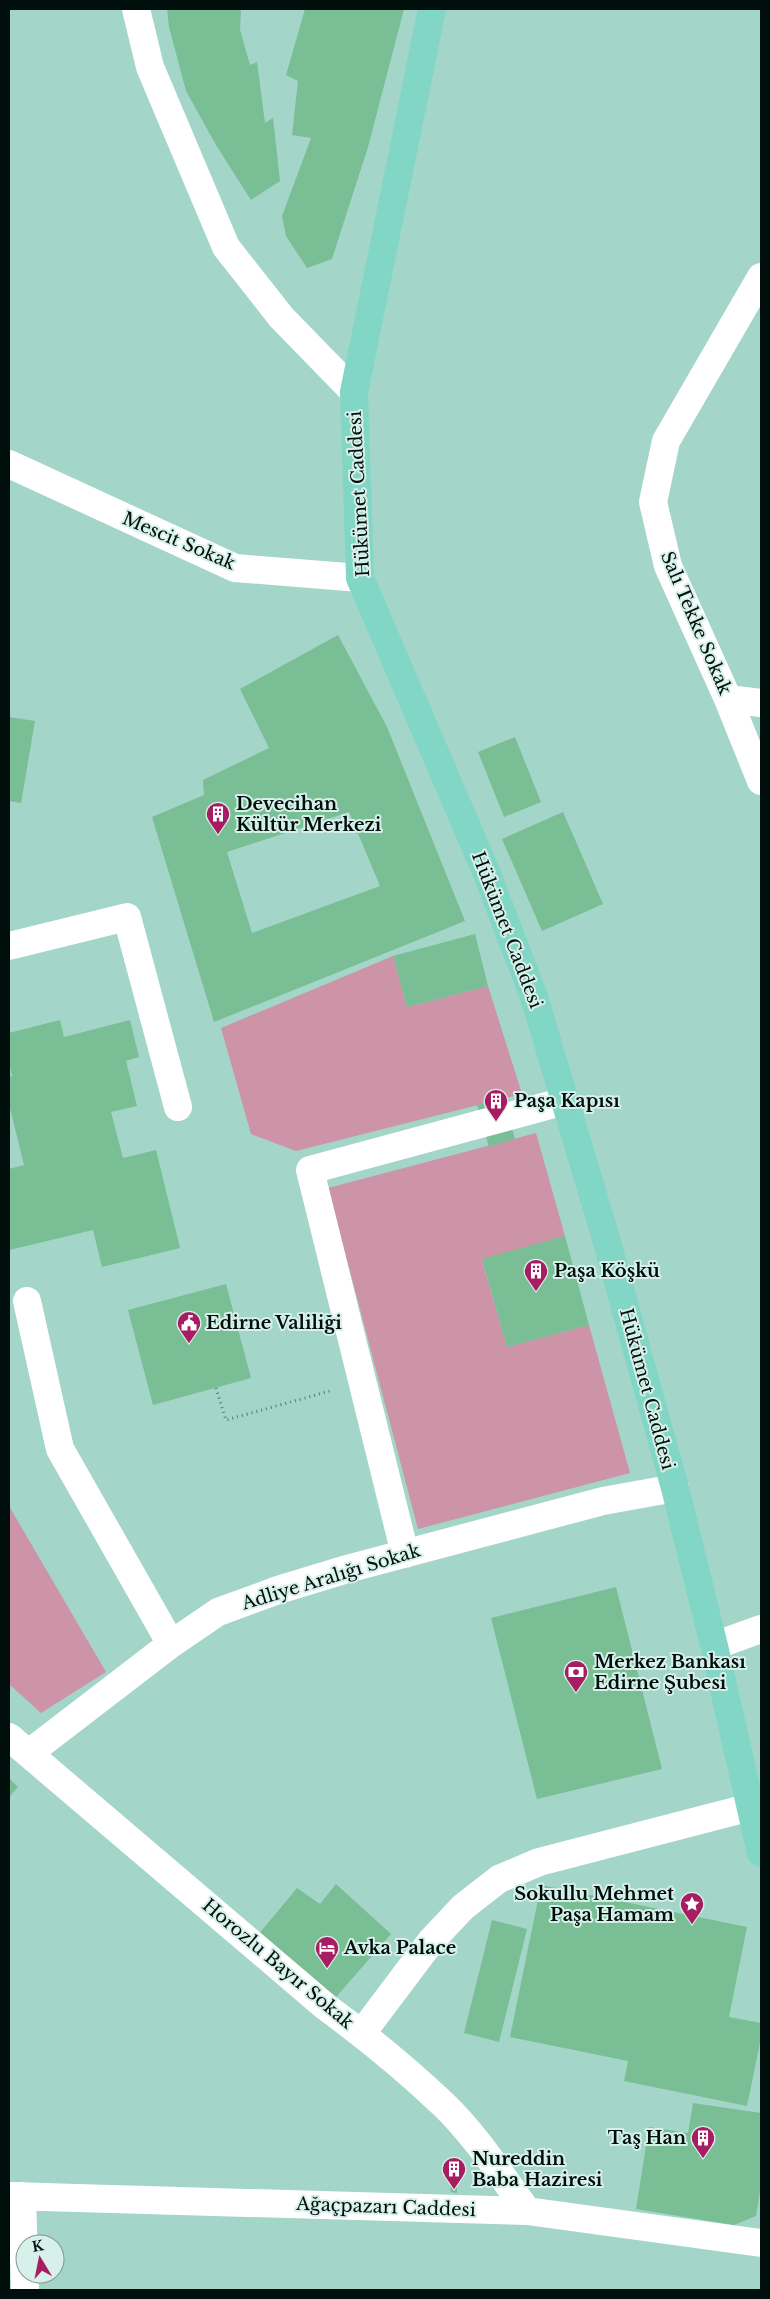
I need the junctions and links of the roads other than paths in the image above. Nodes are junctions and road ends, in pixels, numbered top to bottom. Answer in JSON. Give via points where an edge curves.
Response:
{"nodes":[{"id":1,"x":136,"y":9,"type":"edge"},
{"id":2,"x":432,"y":9,"type":"edge"},
{"id":3,"x":761,"y":277,"type":"edge"},
{"id":4,"x":354,"y":392,"type":"junction"},
{"id":5,"x":9,"y":464,"type":"edge"},
{"id":6,"x":360,"y":578,"type":"junction"},
{"id":7,"x":728,"y":699,"type":"junction"},
{"id":8,"x":761,"y":703,"type":"edge"},
{"id":9,"x":761,"y":781,"type":"edge"},
{"id":10,"x":9,"y":946,"type":"edge"},
{"id":11,"x":565,"y":1101,"type":"junction"},
{"id":12,"x":178,"y":1107,"type":"dead end"},
{"id":13,"x":27,"y":1301,"type":"dead end"},
{"id":14,"x":675,"y":1488,"type":"junction"},
{"id":15,"x":405,"y":1554,"type":"junction"},
{"id":16,"x":761,"y":1628,"type":"edge"},
{"id":17,"x":171,"y":1644,"type":"junction"},
{"id":18,"x":714,"y":1646,"type":"junction"},
{"id":19,"x":19,"y":1745,"type":"edge"},
{"id":20,"x":751,"y":1807,"type":"junction"},
{"id":21,"x":761,"y":1853,"type":"edge"},
{"id":22,"x":362,"y":2033,"type":"junction"},
{"id":23,"x":15,"y":2196,"type":"edge"},
{"id":24,"x":527,"y":2211,"type":"junction"},
{"id":25,"x":761,"y":2243,"type":"edge"},
{"id":26,"x":25,"y":2290,"type":"edge"}],
"edges":[{"from":1,"to":4,"type":"street","via":[[150,67],[226,247],[281,317]]},
{"from":2,"to":4,"type":"main road","name":"Hükümet Caddesi"},
{"from":3,"to":7,"type":"street","name":"Salı Tekke Sokak","via":[[666,441],[653,502],[668,566]]},
{"from":4,"to":6,"type":"main road","name":"Hükümet Caddesi"},
{"from":5,"to":6,"type":"street","name":"Mescit Sokak","via":[[235,568]]},
{"from":6,"to":11,"type":"main road","name":"Hükümet Caddesi","via":[[487,874],[534,997]]},
{"from":7,"to":8,"type":"street"},
{"from":7,"to":9,"type":"street","name":"Salı Tekke Sokak"},
{"from":10,"to":12,"type":"street","via":[[126,917]]},
{"from":11,"to":14,"type":"main road","name":"Hükümet Caddesi"},
{"from":11,"to":15,"type":"street","via":[[310,1170]]},
{"from":13,"to":17,"type":"street","via":[[60,1449]]},
{"from":14,"to":15,"type":"street","name":"Adliye Aralığı Sokak","via":[[603,1501]]},
{"from":14,"to":18,"type":"main road","name":"Hükümet Caddesi"},
{"from":15,"to":17,"type":"street","name":"Adliye Aralığı Sokak","via":[[278,1590],[218,1612]]},
{"from":16,"to":18,"type":"street"},
{"from":17,"to":19,"type":"street","name":"Adliye Aralığı Sokak"},
{"from":18,"to":20,"type":"main road","name":"Hükümet Caddesi"},
{"from":19,"to":22,"type":"street","name":"Horozlu Bayır Sokak","via":[[326,2007]]},
{"from":20,"to":21,"type":"main road","name":"Hükümet Caddesi"},
{"from":20,"to":22,"type":"street","via":[[539,1862],[499,1880],[462,1907],[432,1940]]},
{"from":22,"to":24,"type":"street","name":"Horozlu Bayır Sokak","via":[[445,2106],[487,2155]]},
{"from":23,"to":24,"type":"street","name":"Ağaçpazarı Caddesi"},
{"from":23,"to":26,"type":"street"},
{"from":24,"to":25,"type":"street","name":"Ağaçpazarı Caddesi"}]}
